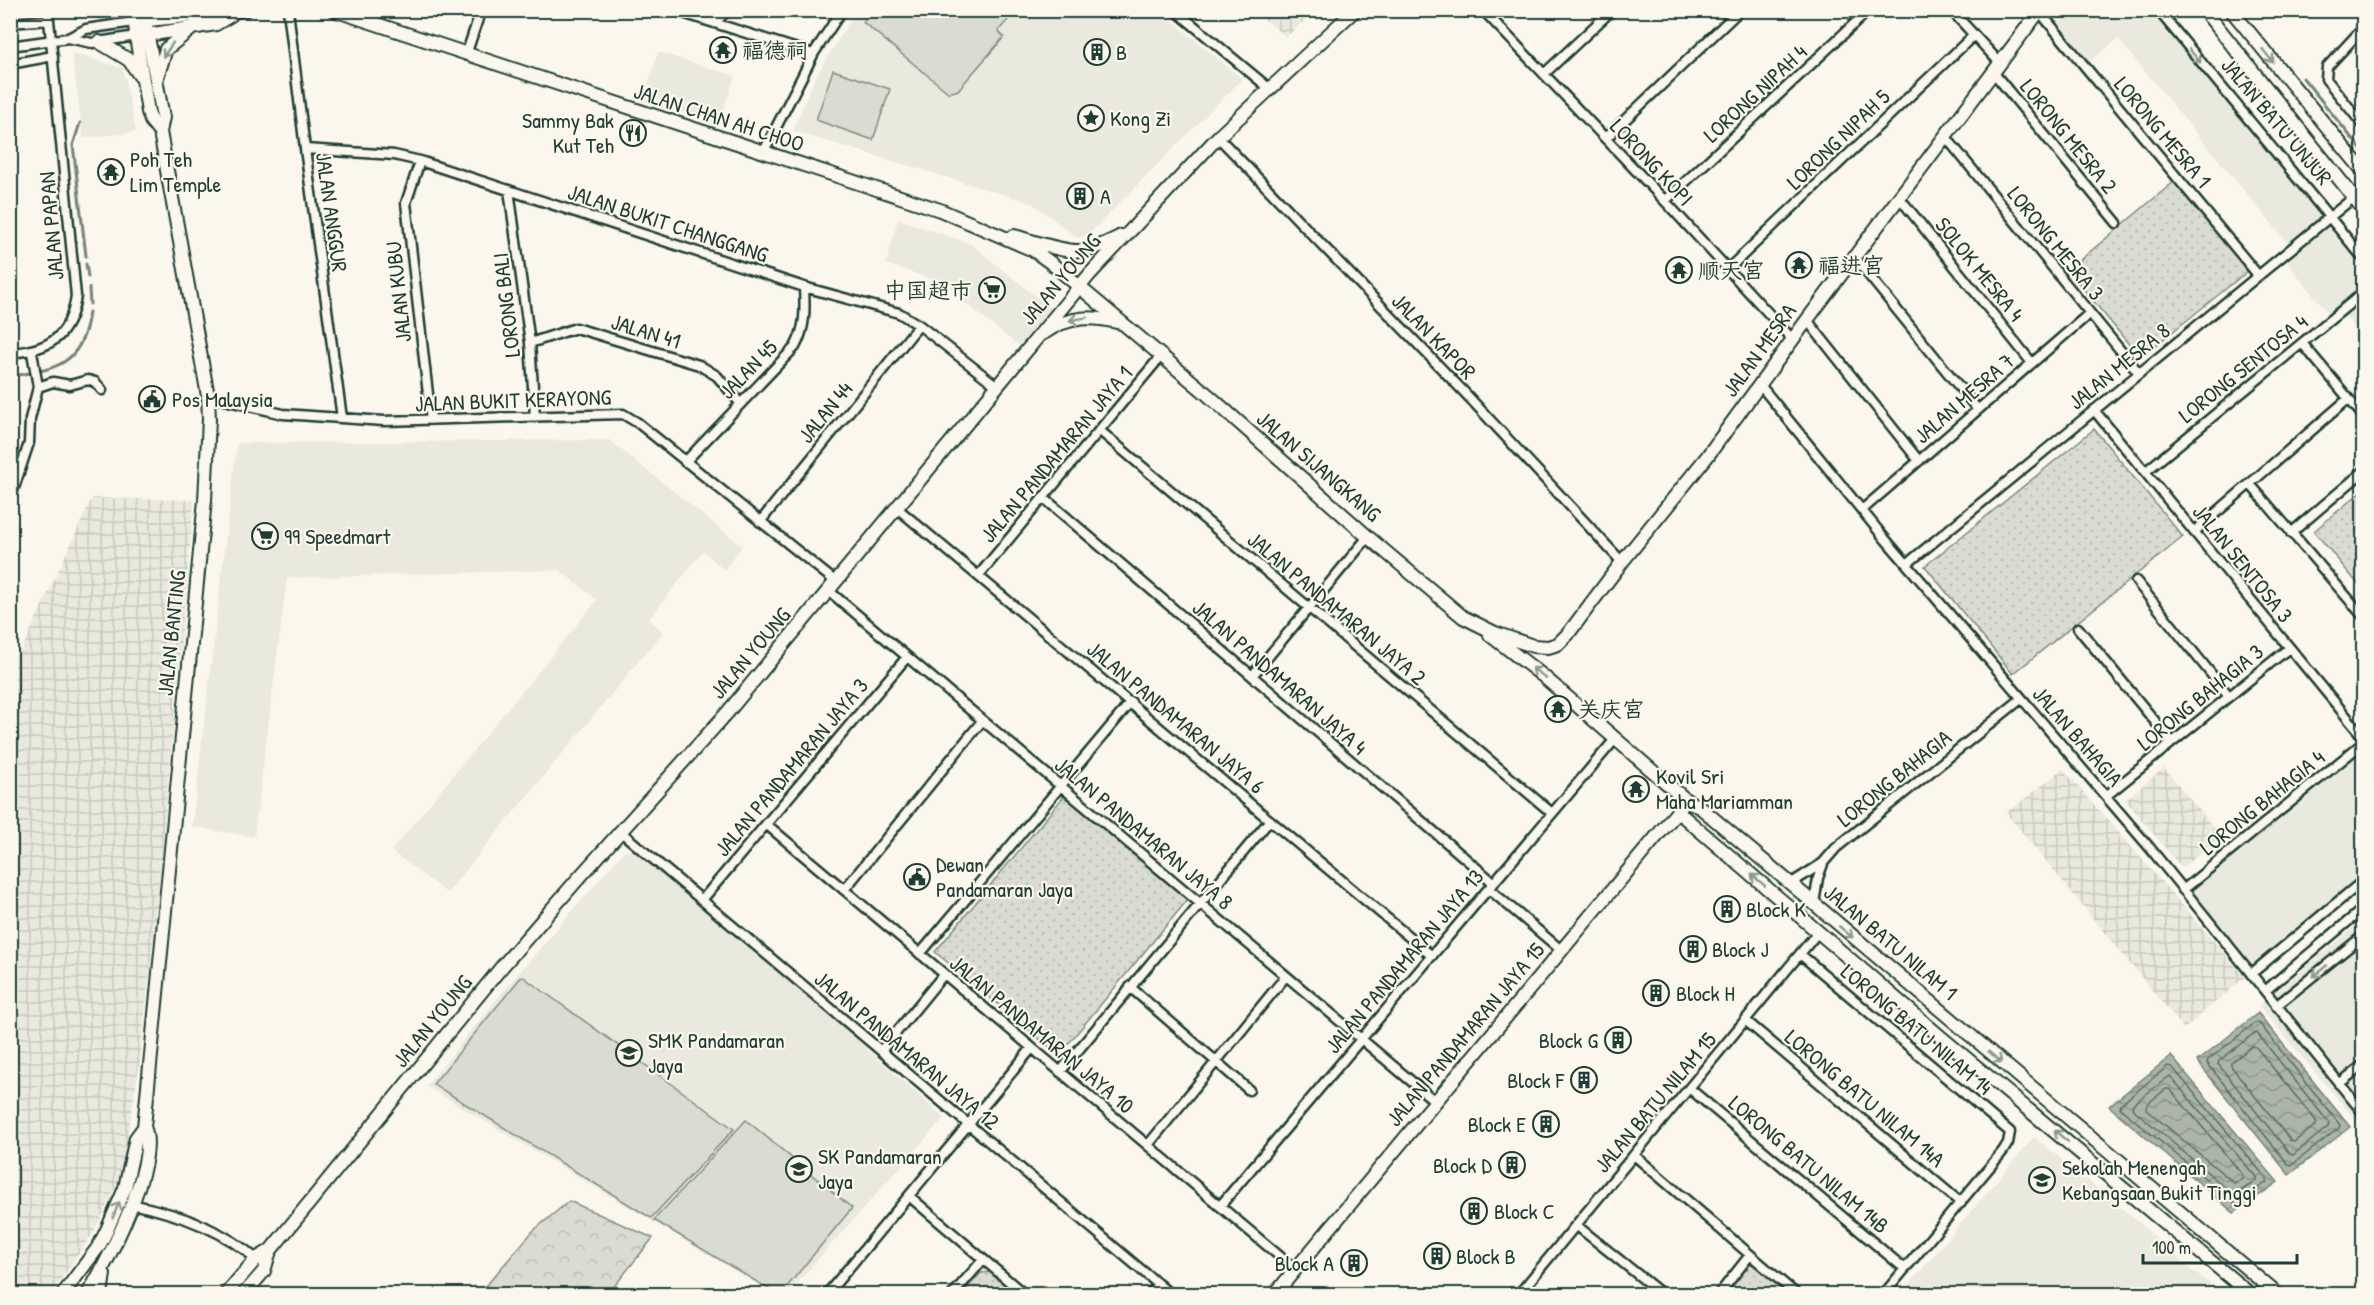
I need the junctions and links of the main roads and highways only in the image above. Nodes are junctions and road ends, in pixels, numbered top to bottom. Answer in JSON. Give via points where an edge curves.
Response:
{"nodes":[{"id":1,"x":175,"y":10,"type":"edge"},
{"id":2,"x":334,"y":10,"type":"edge"},
{"id":3,"x":1355,"y":10,"type":"edge"},
{"id":4,"x":2204,"y":10,"type":"edge"},
{"id":5,"x":2231,"y":10,"type":"edge"},
{"id":6,"x":2040,"y":11,"type":"edge"},
{"id":7,"x":240,"y":12,"type":"edge"},
{"id":8,"x":194,"y":15,"type":"junction"},
{"id":9,"x":355,"y":15,"type":"edge"},
{"id":10,"x":139,"y":16,"type":"edge"},
{"id":11,"x":194,"y":28,"type":"junction"},
{"id":12,"x":141,"y":36,"type":"junction"},
{"id":13,"x":99,"y":42,"type":"road end"},
{"id":14,"x":143,"y":80,"type":"junction"},
{"id":15,"x":156,"y":81,"type":"junction"},
{"id":16,"x":160,"y":132,"type":"junction"},
{"id":17,"x":2364,"y":172,"type":"edge"},
{"id":18,"x":2364,"y":210,"type":"edge"},
{"id":19,"x":981,"y":227,"type":"junction"},
{"id":20,"x":1125,"y":235,"type":"junction"},
{"id":21,"x":1080,"y":285,"type":"junction"},
{"id":22,"x":1125,"y":324,"type":"junction"},
{"id":23,"x":1035,"y":340,"type":"junction"},
{"id":24,"x":1476,"y":624,"type":"junction"},
{"id":25,"x":1548,"y":647,"type":"joint"},
{"id":26,"x":1686,"y":800,"type":"junction"},
{"id":27,"x":1677,"y":811,"type":"junction"},
{"id":28,"x":1954,"y":1023,"type":"junction"},
{"id":29,"x":1942,"y":1038,"type":"junction"},
{"id":30,"x":144,"y":1127,"type":"junction"},
{"id":31,"x":99,"y":1246,"type":"junction"},
{"id":32,"x":270,"y":1251,"type":"junction"},
{"id":33,"x":107,"y":1261,"type":"junction"},
{"id":34,"x":63,"y":1294,"type":"edge"},
{"id":35,"x":75,"y":1294,"type":"edge"},
{"id":36,"x":88,"y":1294,"type":"edge"},
{"id":37,"x":101,"y":1294,"type":"edge"},
{"id":38,"x":226,"y":1294,"type":"edge"},
{"id":39,"x":244,"y":1294,"type":"edge"},
{"id":40,"x":1275,"y":1294,"type":"edge"},
{"id":41,"x":2250,"y":1294,"type":"edge"},
{"id":42,"x":2277,"y":1294,"type":"edge"}],
"edges":[{"from":1,"to":8,"type":"main road"},
{"from":2,"to":9,"type":"main road","name":"JALAN CHAN AH CHOO"},
{"from":3,"to":20,"type":"main road","name":"JALAN YOUNG","via":[[1218,137]]},
{"from":4,"to":18,"type":"main road","name":"JALAN BATU UNJUR"},
{"from":5,"to":17,"type":"main road","name":"JALAN BATU UNJUR","one_way":true},
{"from":6,"to":25,"type":"main road","name":"JALAN MESRA","via":[[1706,458],[1568,634]]},
{"from":7,"to":8,"type":"main road"},
{"from":7,"to":11,"type":"main road","via":[[216,24]]},
{"from":8,"to":10,"type":"main road"},
{"from":9,"to":19,"type":"main road","name":"JALAN CHAN AH CHOO"},
{"from":10,"to":12,"type":"main road","name":"JALAN BANTING"},
{"from":11,"to":12,"type":"main road"},
{"from":11,"to":15,"type":"main road","one_way":true,"via":[[166,49]]},
{"from":12,"to":14,"type":"main road"},
{"from":12,"to":15,"type":"main road","name":"JALAN BANTING"},
{"from":13,"to":14,"type":"main road","via":[[129,60]]},
{"from":14,"to":16,"type":"main road","via":[[148,112]]},
{"from":15,"to":16,"type":"main road","name":"JALAN BANTING","via":[[163,117]]},
{"from":16,"to":30,"type":"main road","name":"JALAN BANTING","via":[[209,420],[206,500]]},
{"from":19,"to":20,"type":"main road","via":[[1080,251]]},
{"from":19,"to":21,"type":"main road","name":"JALAN CHAN AH CHOO","via":[[1033,250]]},
{"from":20,"to":21,"type":"main road","name":"JALAN YOUNG"},
{"from":21,"to":22,"type":"main road","name":"JALAN SIJANGKANG"},
{"from":21,"to":23,"type":"main road","name":"JALAN YOUNG"},
{"from":22,"to":23,"type":"main road","one_way":true,"via":[[1082,317],[1053,327]]},
{"from":22,"to":24,"type":"main road","name":"JALAN SIJANGKANG","via":[[1431,591]]},
{"from":23,"to":32,"type":"main road","name":"JALAN YOUNG","via":[[727,713],[500,969]]},
{"from":24,"to":25,"type":"main road","name":"JALAN SIJANGKANG","via":[[1511,639]]},
{"from":26,"to":24,"type":"main road","name":"JALAN BATU NILAM 1","one_way":true,"via":[[1543,676]]},
{"from":26,"to":27,"type":"main road","name":"JALAN PANDAMARAN JAYA 15"},
{"from":26,"to":28,"type":"main road","name":"JALAN BATU NILAM 1","one_way":true,"via":[[1701,808]]},
{"from":29,"to":27,"type":"main road","name":"JALAN BATU NILAM 1","one_way":true},
{"from":27,"to":40,"type":"main road","name":"JALAN PANDAMARAN JAYA 15"},
{"from":28,"to":29,"type":"main road"},
{"from":28,"to":42,"type":"main road","name":"JALAN BATU NILAM 1","one_way":true},
{"from":41,"to":29,"type":"main road","name":"JALAN BATU NILAM 1","one_way":true},
{"from":31,"to":30,"type":"main road","one_way":true,"via":[[125,1188],[136,1138]]},
{"from":30,"to":33,"type":"main road","name":"JALAN BANTING","via":[[148,1137],[141,1176],[127,1220]]},
{"from":31,"to":34,"type":"main road"},
{"from":31,"to":35,"type":"main road"},
{"from":32,"to":38,"type":"main road","name":"JALAN YOUNG","via":[[256,1259]]},
{"from":32,"to":39,"type":"main road","name":"JALAN YOUNG","via":[[264,1271]]},
{"from":33,"to":36,"type":"main road"},
{"from":33,"to":37,"type":"main road"}]}
